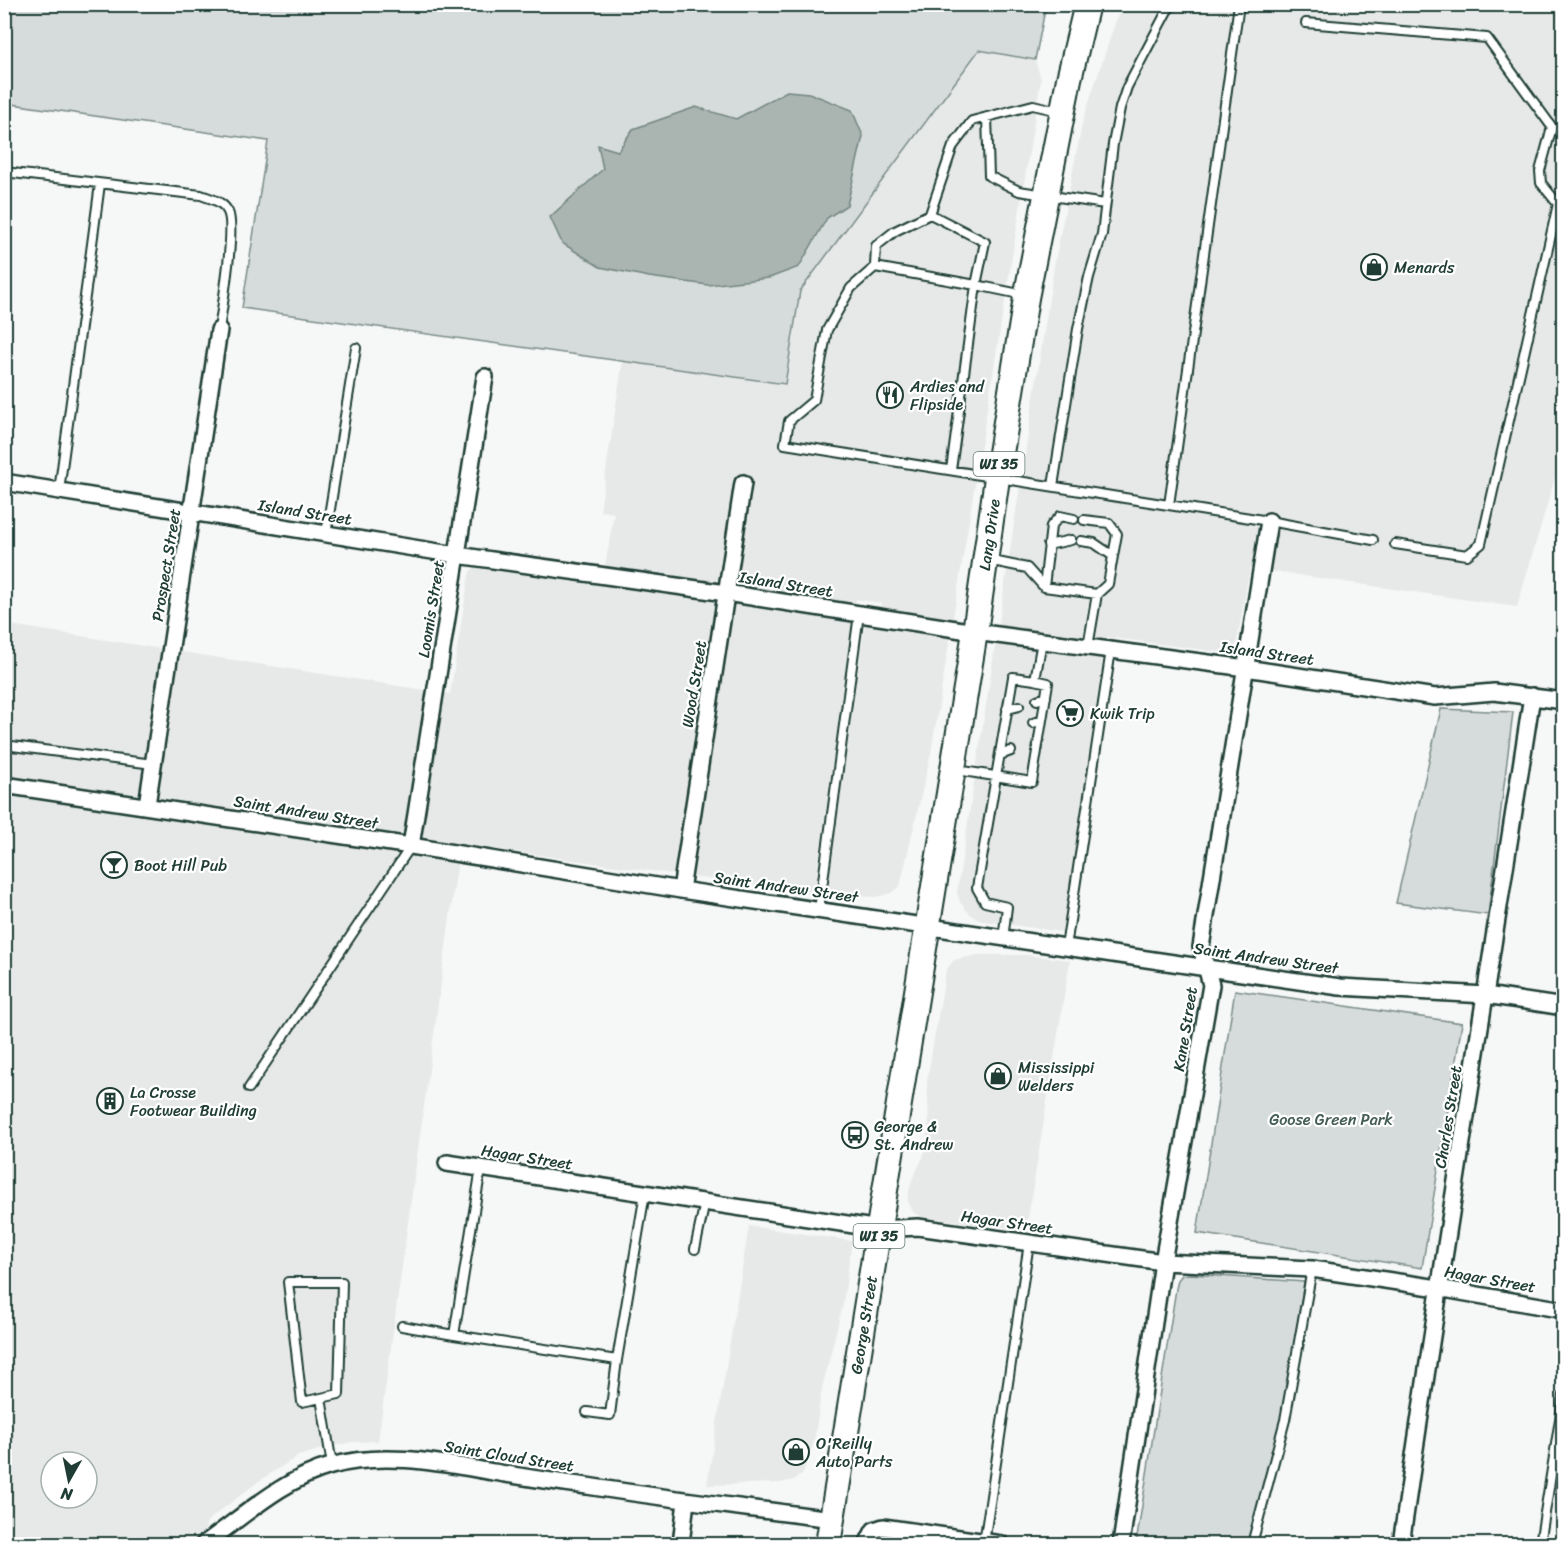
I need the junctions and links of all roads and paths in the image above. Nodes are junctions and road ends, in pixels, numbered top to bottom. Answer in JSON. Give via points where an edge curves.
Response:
{"nodes":[{"id":1,"x":1087,"y":4,"type":"edge"},
{"id":2,"x":1173,"y":4,"type":"edge"},
{"id":3,"x":1239,"y":4,"type":"edge"},
{"id":4,"x":1306,"y":23,"type":"dead end"},
{"id":5,"x":1063,"y":112,"type":"junction"},
{"id":6,"x":987,"y":117,"type":"junction"},
{"id":7,"x":4,"y":171,"type":"edge"},
{"id":8,"x":100,"y":184,"type":"junction"},
{"id":9,"x":1046,"y":196,"type":"junction"},
{"id":10,"x":1105,"y":204,"type":"junction"},
{"id":11,"x":930,"y":214,"type":"junction"},
{"id":12,"x":875,"y":267,"type":"junction"},
{"id":13,"x":976,"y":285,"type":"junction"},
{"id":14,"x":1027,"y":295,"type":"junction"},
{"id":15,"x":219,"y":330,"type":"joint"},
{"id":16,"x":356,"y":348,"type":"dead end"},
{"id":17,"x":485,"y":377,"type":"dead end"},
{"id":18,"x":951,"y":470,"type":"junction"},
{"id":19,"x":997,"y":478,"type":"junction"},
{"id":20,"x":4,"y":482,"type":"edge"},
{"id":21,"x":743,"y":483,"type":"dead end"},
{"id":22,"x":1053,"y":486,"type":"junction"},
{"id":23,"x":58,"y":491,"type":"junction"},
{"id":24,"x":1169,"y":505,"type":"junction"},
{"id":25,"x":192,"y":513,"type":"junction"},
{"id":26,"x":1074,"y":519,"type":"dead end"},
{"id":27,"x":1084,"y":520,"type":"dead end"},
{"id":28,"x":1269,"y":521,"type":"junction"},
{"id":29,"x":326,"y":534,"type":"junction"},
{"id":30,"x":1071,"y":540,"type":"dead end"},
{"id":31,"x":1373,"y":540,"type":"dead end"},
{"id":32,"x":1081,"y":541,"type":"dead end"},
{"id":33,"x":1395,"y":544,"type":"dead end"},
{"id":34,"x":1048,"y":545,"type":"junction"},
{"id":35,"x":458,"y":555,"type":"junction"},
{"id":36,"x":1113,"y":556,"type":"junction"},
{"id":37,"x":986,"y":560,"type":"junction"},
{"id":38,"x":1044,"y":587,"type":"junction"},
{"id":39,"x":726,"y":593,"type":"junction"},
{"id":40,"x":1097,"y":594,"type":"junction"},
{"id":41,"x":858,"y":614,"type":"junction"},
{"id":42,"x":975,"y":632,"type":"junction"},
{"id":43,"x":1042,"y":641,"type":"junction"},
{"id":44,"x":1088,"y":647,"type":"junction"},
{"id":45,"x":1111,"y":650,"type":"junction"},
{"id":46,"x":1246,"y":668,"type":"junction"},
{"id":47,"x":1035,"y":680,"type":"junction"},
{"id":48,"x":1532,"y":696,"type":"junction"},
{"id":49,"x":1046,"y":697,"type":"junction"},
{"id":50,"x":1037,"y":700,"type":"dead end"},
{"id":51,"x":1563,"y":701,"type":"edge"},
{"id":52,"x":1019,"y":706,"type":"dead end"},
{"id":53,"x":1007,"y":710,"type":"junction"},
{"id":54,"x":1042,"y":720,"type":"junction"},
{"id":55,"x":1033,"y":723,"type":"dead end"},
{"id":56,"x":1014,"y":730,"type":"dead end"},
{"id":57,"x":1003,"y":734,"type":"junction"},
{"id":58,"x":4,"y":745,"type":"edge"},
{"id":59,"x":1011,"y":751,"type":"dead end"},
{"id":60,"x":1000,"y":755,"type":"junction"},
{"id":61,"x":153,"y":764,"type":"junction"},
{"id":62,"x":953,"y":770,"type":"junction"},
{"id":63,"x":996,"y":777,"type":"junction"},
{"id":64,"x":4,"y":785,"type":"edge"},
{"id":65,"x":147,"y":805,"type":"junction"},
{"id":66,"x":411,"y":846,"type":"junction"},
{"id":67,"x":681,"y":890,"type":"junction"},
{"id":68,"x":819,"y":910,"type":"junction"},
{"id":69,"x":927,"y":926,"type":"junction"},
{"id":70,"x":1003,"y":939,"type":"junction"},
{"id":71,"x":1066,"y":947,"type":"junction"},
{"id":72,"x":1207,"y":968,"type":"junction"},
{"id":73,"x":1486,"y":995,"type":"junction"},
{"id":74,"x":1563,"y":1007,"type":"edge"},
{"id":75,"x":249,"y":1088,"type":"dead end"},
{"id":76,"x":447,"y":1163,"type":"dead end"},
{"id":77,"x":481,"y":1168,"type":"junction"},
{"id":78,"x":645,"y":1193,"type":"junction"},
{"id":79,"x":705,"y":1202,"type":"junction"},
{"id":80,"x":880,"y":1229,"type":"junction"},
{"id":81,"x":1029,"y":1243,"type":"junction"},
{"id":82,"x":695,"y":1249,"type":"dead end"},
{"id":83,"x":1163,"y":1262,"type":"junction"},
{"id":84,"x":1312,"y":1269,"type":"junction"},
{"id":85,"x":1438,"y":1288,"type":"junction"},
{"id":86,"x":1563,"y":1310,"type":"edge"},
{"id":87,"x":402,"y":1326,"type":"dead end"},
{"id":88,"x":454,"y":1335,"type":"junction"},
{"id":89,"x":617,"y":1360,"type":"junction"},
{"id":90,"x":1563,"y":1394,"type":"edge"},
{"id":91,"x":321,"y":1398,"type":"junction"},
{"id":92,"x":587,"y":1412,"type":"dead end"},
{"id":93,"x":332,"y":1465,"type":"junction"},
{"id":94,"x":686,"y":1501,"type":"junction"},
{"id":95,"x":831,"y":1519,"type":"junction"},
{"id":96,"x":984,"y":1543,"type":"edge"},
{"id":97,"x":204,"y":1545,"type":"edge"},
{"id":98,"x":681,"y":1545,"type":"edge"},
{"id":99,"x":828,"y":1545,"type":"edge"},
{"id":100,"x":867,"y":1545,"type":"edge"},
{"id":101,"x":1001,"y":1545,"type":"edge"},
{"id":102,"x":1121,"y":1545,"type":"edge"},
{"id":103,"x":1252,"y":1545,"type":"edge"},
{"id":104,"x":1401,"y":1545,"type":"edge"},
{"id":105,"x":1540,"y":1545,"type":"edge"}],
"edges":[{"from":1,"to":5,"type":"main road","name":"Lang Drive","number":"WI 35"},
{"from":2,"to":10,"type":"lane","via":[[1127,87]]},
{"from":3,"to":24,"type":"lane"},
{"from":4,"to":33,"type":"lane","via":[[1487,38],[1552,127],[1540,171],[1541,183],[1558,204],[1481,544],[1467,555]]},
{"from":5,"to":6,"type":"lane","via":[[1033,105]]},
{"from":5,"to":9,"type":"main road","name":"Lang Drive","number":"WI 35"},
{"from":6,"to":9,"type":"lane","via":[[989,176],[1019,191]]},
{"from":6,"to":11,"type":"lane","via":[[972,121],[953,146]]},
{"from":7,"to":8,"type":"lane"},
{"from":8,"to":15,"type":"lane","via":[[201,195],[218,201],[228,212],[231,229]]},
{"from":8,"to":23,"type":"lane"},
{"from":9,"to":10,"type":"lane"},
{"from":9,"to":14,"type":"main road","name":"Lang Drive","number":"WI 35"},
{"from":10,"to":22,"type":"lane","via":[[1102,234],[1078,329]]},
{"from":11,"to":12,"type":"lane","via":[[895,231],[876,246]]},
{"from":11,"to":13,"type":"lane","via":[[985,242]]},
{"from":12,"to":13,"type":"lane"},
{"from":12,"to":18,"type":"lane","via":[[851,288],[827,330],[814,400],[789,421],[785,444]]},
{"from":13,"to":14,"type":"lane"},
{"from":13,"to":18,"type":"lane"},
{"from":14,"to":19,"type":"main road","name":"Lang Drive","number":"WI 35"},
{"from":15,"to":25,"type":"street","name":"Prospect Street"},
{"from":16,"to":29,"type":"lane"},
{"from":17,"to":35,"type":"street","name":"Loomis Street"},
{"from":18,"to":19,"type":"lane"},
{"from":19,"to":22,"type":"lane"},
{"from":19,"to":37,"type":"main road","name":"Lang Drive","number":"WI 35"},
{"from":20,"to":23,"type":"street","name":"Island Street"},
{"from":21,"to":39,"type":"street","name":"Wood Street"},
{"from":22,"to":24,"type":"lane"},
{"from":23,"to":25,"type":"street","name":"Island Street"},
{"from":24,"to":28,"type":"lane"},
{"from":25,"to":29,"type":"street","name":"Island Street"},
{"from":25,"to":61,"type":"street","name":"Prospect Street"},
{"from":26,"to":34,"type":"lane","via":[[1060,516],[1051,526]]},
{"from":27,"to":36,"type":"lane","via":[[1109,523],[1117,534]]},
{"from":28,"to":31,"type":"lane"},
{"from":28,"to":46,"type":"street","name":"Kane Street"},
{"from":29,"to":35,"type":"street","name":"Island Street"},
{"from":30,"to":34,"type":"lane"},
{"from":32,"to":36,"type":"lane","via":[[1094,543]]},
{"from":34,"to":38,"type":"lane"},
{"from":35,"to":39,"type":"street","name":"Island Street"},
{"from":35,"to":66,"type":"street","name":"Loomis Street"},
{"from":36,"to":40,"type":"lane","via":[[1108,584]]},
{"from":37,"to":38,"type":"lane","via":[[1027,568]]},
{"from":37,"to":42,"type":"main road","name":"Lang Drive","number":"WI 35"},
{"from":38,"to":40,"type":"lane"},
{"from":39,"to":41,"type":"street","name":"Island Street"},
{"from":39,"to":67,"type":"street","name":"Wood Street"},
{"from":40,"to":44,"type":"lane"},
{"from":41,"to":42,"type":"street","name":"Island Street"},
{"from":41,"to":68,"type":"lane"},
{"from":42,"to":43,"type":"street","name":"Island Street"},
{"from":42,"to":62,"type":"main road","name":"Lang Drive","number":"WI 35"},
{"from":43,"to":44,"type":"street","name":"Island Street"},
{"from":43,"to":47,"type":"lane"},
{"from":44,"to":45,"type":"street","name":"Island Street"},
{"from":45,"to":46,"type":"street","name":"Island Street"},
{"from":45,"to":71,"type":"lane"},
{"from":46,"to":48,"type":"street","name":"Island Street","via":[[1435,697],[1494,692]]},
{"from":46,"to":72,"type":"street","name":"Kane Street","via":[[1201,947]]},
{"from":47,"to":49,"type":"lane","via":[[1048,683]]},
{"from":47,"to":53,"type":"lane","via":[[1013,677]]},
{"from":48,"to":51,"type":"street","name":"Island Street"},
{"from":48,"to":73,"type":"street","name":"Charles Street"},
{"from":49,"to":50,"type":"lane"},
{"from":49,"to":54,"type":"lane"},
{"from":52,"to":53,"type":"lane"},
{"from":53,"to":57,"type":"lane"},
{"from":54,"to":55,"type":"lane"},
{"from":54,"to":63,"type":"lane","via":[[1035,743],[1032,782]]},
{"from":56,"to":57,"type":"lane"},
{"from":57,"to":60,"type":"lane"},
{"from":58,"to":61,"type":"lane"},
{"from":59,"to":60,"type":"lane"},
{"from":60,"to":63,"type":"lane"},
{"from":61,"to":65,"type":"street","name":"Prospect Street"},
{"from":62,"to":63,"type":"lane"},
{"from":62,"to":69,"type":"main road","name":"Lang Drive","number":"WI 35"},
{"from":63,"to":70,"type":"lane","via":[[977,888],[985,902],[1007,907]]},
{"from":64,"to":65,"type":"street","name":"Saint Andrew Street"},
{"from":65,"to":66,"type":"street","name":"Saint Andrew Street"},
{"from":66,"to":67,"type":"street","name":"Saint Andrew Street"},
{"from":66,"to":75,"type":"lane"},
{"from":67,"to":68,"type":"street","name":"Saint Andrew Street"},
{"from":68,"to":69,"type":"street","name":"Saint Andrew Street"},
{"from":69,"to":70,"type":"street","name":"Saint Andrew Street"},
{"from":69,"to":80,"type":"main road","name":"George Street","number":"WI 35"},
{"from":70,"to":71,"type":"street","name":"Saint Andrew Street"},
{"from":71,"to":72,"type":"street","name":"Saint Andrew Street"},
{"from":72,"to":73,"type":"street","name":"Saint Andrew Street","via":[[1340,987]]},
{"from":72,"to":83,"type":"street","name":"Kane Street","via":[[1211,985]]},
{"from":73,"to":74,"type":"street","name":"Saint Andrew Street"},
{"from":73,"to":85,"type":"street","name":"Charles Street"},
{"from":76,"to":77,"type":"street","name":"Hagar Street"},
{"from":77,"to":78,"type":"street","name":"Hagar Street"},
{"from":77,"to":88,"type":"lane"},
{"from":78,"to":79,"type":"street","name":"Hagar Street"},
{"from":78,"to":89,"type":"lane"},
{"from":79,"to":80,"type":"street","name":"Hagar Street"},
{"from":79,"to":82,"type":"lane"},
{"from":80,"to":81,"type":"street","name":"Hagar Street","via":[[918,1227]]},
{"from":80,"to":95,"type":"main road","name":"George Street","number":"WI 35"},
{"from":81,"to":83,"type":"street","name":"Hagar Street"},
{"from":81,"to":96,"type":"lane"},
{"from":83,"to":84,"type":"street","name":"Hagar Street"},
{"from":83,"to":102,"type":"street","name":"Kane Street"},
{"from":84,"to":85,"type":"street","name":"Hagar Street"},
{"from":84,"to":103,"type":"lane","via":[[1285,1420]]},
{"from":85,"to":86,"type":"street","name":"Hagar Street"},
{"from":85,"to":104,"type":"street","name":"Charles Street"},
{"from":87,"to":88,"type":"lane"},
{"from":88,"to":89,"type":"lane"},
{"from":89,"to":92,"type":"lane","via":[[610,1415]]},
{"from":90,"to":105,"type":"lane"},
{"from":91,"to":91,"type":"lane","via":[[302,1402],[288,1282],[342,1282],[339,1394]]},
{"from":91,"to":93,"type":"lane"},
{"from":93,"to":94,"type":"street","name":"Saint Cloud Street","via":[[396,1459],[444,1463]]},
{"from":93,"to":97,"type":"street","name":"Saint Cloud Street","via":[[286,1486]]},
{"from":94,"to":95,"type":"street","name":"Saint Cloud Street"},
{"from":94,"to":98,"type":"street"},
{"from":95,"to":99,"type":"main road","name":"George Street","number":"WI 35"},
{"from":96,"to":100,"type":"street","via":[[883,1527],[874,1530]]},
{"from":96,"to":101,"type":"street"}]}
